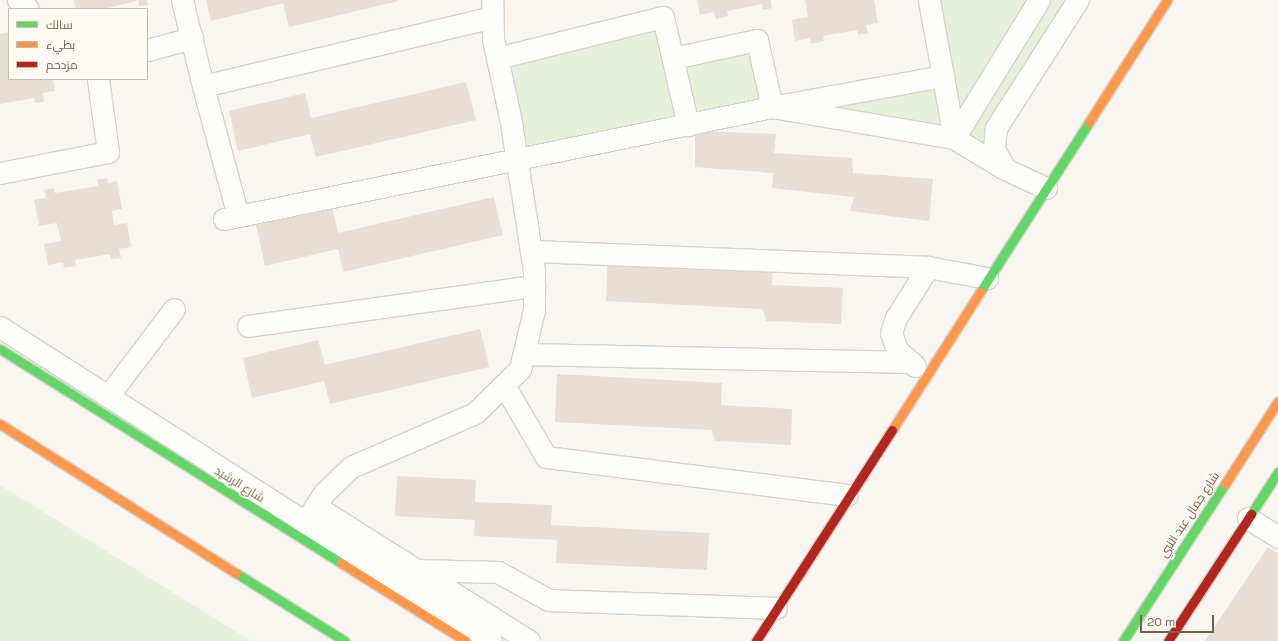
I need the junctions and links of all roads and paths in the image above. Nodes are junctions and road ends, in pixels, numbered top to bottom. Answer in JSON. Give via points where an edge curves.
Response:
{"nodes":[{"id":1,"x":18,"y":0,"type":"edge"},
{"id":2,"x":182,"y":0,"type":"edge"},
{"id":3,"x":929,"y":0,"type":"edge"},
{"id":4,"x":1039,"y":0,"type":"edge"},
{"id":5,"x":1078,"y":0,"type":"edge"},
{"id":6,"x":1167,"y":0,"type":"edge"},
{"id":7,"x":27,"y":8,"type":"edge"},
{"id":8,"x":492,"y":9,"type":"edge"},
{"id":9,"x":192,"y":38,"type":"junction"},
{"id":10,"x":148,"y":50,"type":"edge"},
{"id":11,"x":497,"y":58,"type":"junction"},
{"id":12,"x":673,"y":58,"type":"junction"},
{"id":13,"x":943,"y":76,"type":"junction"},
{"id":14,"x":98,"y":80,"type":"edge"},
{"id":15,"x":203,"y":86,"type":"junction"},
{"id":16,"x":772,"y":107,"type":"junction"},
{"id":17,"x":688,"y":125,"type":"junction"},
{"id":18,"x":954,"y":138,"type":"junction"},
{"id":19,"x":517,"y":160,"type":"junction"},
{"id":20,"x":1005,"y":169,"type":"junction"},
{"id":21,"x":0,"y":173,"type":"edge"},
{"id":22,"x":1046,"y":188,"type":"junction"},
{"id":23,"x":531,"y":251,"type":"junction"},
{"id":24,"x":928,"y":267,"type":"junction"},
{"id":25,"x":987,"y":278,"type":"junction"},
{"id":26,"x":534,"y":286,"type":"junction"},
{"id":27,"x":174,"y":309,"type":"dead end"},
{"id":28,"x":248,"y":326,"type":"dead end"},
{"id":29,"x":0,"y":327,"type":"edge"},
{"id":30,"x":0,"y":349,"type":"edge"},
{"id":31,"x":524,"y":354,"type":"junction"},
{"id":32,"x":918,"y":368,"type":"junction"},
{"id":33,"x":504,"y":385,"type":"junction"},
{"id":34,"x":108,"y":396,"type":"junction"},
{"id":35,"x":1278,"y":401,"type":"edge"},
{"id":36,"x":0,"y":424,"type":"edge"},
{"id":37,"x":1278,"y":472,"type":"edge"},
{"id":38,"x":847,"y":495,"type":"junction"},
{"id":39,"x":310,"y":515,"type":"junction"},
{"id":40,"x":1248,"y":518,"type":"junction"},
{"id":41,"x":1278,"y":537,"type":"edge"},
{"id":42,"x":414,"y":570,"type":"junction"},
{"id":43,"x":776,"y":608,"type":"junction"},
{"id":44,"x":345,"y":641,"type":"edge"},
{"id":45,"x":466,"y":641,"type":"edge"},
{"id":46,"x":491,"y":641,"type":"edge"},
{"id":47,"x":529,"y":641,"type":"edge"},
{"id":48,"x":756,"y":641,"type":"edge"},
{"id":49,"x":1123,"y":641,"type":"edge"},
{"id":50,"x":1168,"y":641,"type":"edge"}],
"edges":[{"from":1,"to":7,"type":"street"},
{"from":2,"to":9,"type":"street"},
{"from":3,"to":13,"type":"street"},
{"from":4,"to":18,"type":"street"},
{"from":5,"to":20,"type":"street","via":[[996,128],[994,150]]},
{"from":6,"to":22,"type":"street"},
{"from":8,"to":11,"type":"street"},
{"from":8,"to":15,"type":"street"},
{"from":9,"to":10,"type":"street"},
{"from":9,"to":15,"type":"street"},
{"from":11,"to":12,"type":"street","via":[[663,17]]},
{"from":11,"to":19,"type":"street"},
{"from":12,"to":16,"type":"street","via":[[757,40]]},
{"from":12,"to":17,"type":"street"},
{"from":13,"to":16,"type":"street"},
{"from":13,"to":18,"type":"street"},
{"from":14,"to":21,"type":"street","via":[[108,152]]},
{"from":15,"to":19,"type":"street","via":[[231,217]]},
{"from":16,"to":17,"type":"street"},
{"from":16,"to":18,"type":"street"},
{"from":17,"to":19,"type":"street"},
{"from":18,"to":20,"type":"street"},
{"from":19,"to":23,"type":"street"},
{"from":20,"to":22,"type":"street"},
{"from":22,"to":25,"type":"street"},
{"from":23,"to":24,"type":"street"},
{"from":23,"to":26,"type":"street"},
{"from":24,"to":25,"type":"street"},
{"from":24,"to":32,"type":"street","via":[[896,318],[891,333],[897,350]]},
{"from":25,"to":32,"type":"street"},
{"from":26,"to":28,"type":"street"},
{"from":26,"to":31,"type":"street","via":[[534,310]]},
{"from":27,"to":34,"type":"street"},
{"from":29,"to":34,"type":"street"},
{"from":30,"to":45,"type":"street","name":"شارع الرشيد"},
{"from":31,"to":32,"type":"street"},
{"from":31,"to":33,"type":"street","via":[[520,369]]},
{"from":32,"to":38,"type":"street"},
{"from":33,"to":38,"type":"street","via":[[546,457]]},
{"from":33,"to":39,"type":"street","via":[[475,413],[352,467],[324,493]]},
{"from":34,"to":39,"type":"street"},
{"from":35,"to":49,"type":"street","name":"شارع جمال عبد النبي"},
{"from":36,"to":44,"type":"street"},
{"from":37,"to":40,"type":"street"},
{"from":38,"to":43,"type":"street"},
{"from":39,"to":42,"type":"street"},
{"from":39,"to":46,"type":"street"},
{"from":40,"to":41,"type":"street"},
{"from":40,"to":50,"type":"street"},
{"from":42,"to":43,"type":"street","via":[[498,572],[549,600]]},
{"from":42,"to":47,"type":"street"},
{"from":43,"to":48,"type":"street"}]}
